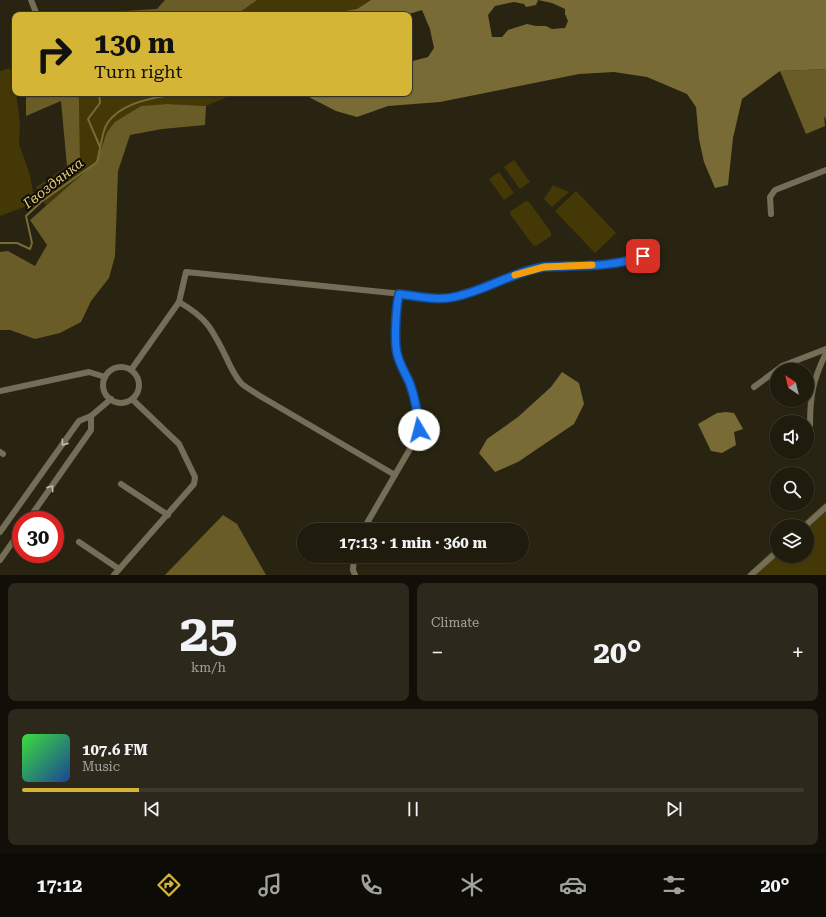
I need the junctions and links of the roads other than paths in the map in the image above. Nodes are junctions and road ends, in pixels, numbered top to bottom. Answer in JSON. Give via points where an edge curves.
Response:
{"nodes":[{"id":1,"x":31,"y":0,"type":"edge"},
{"id":2,"x":36,"y":12,"type":"edge"},
{"id":3,"x":826,"y":170,"type":"edge"},
{"id":4,"x":771,"y":214,"type":"dead end"},
{"id":5,"x":648,"y":251,"type":"dead end"},
{"id":6,"x":399,"y":294,"type":"junction"},
{"id":7,"x":179,"y":302,"type":"junction"},
{"id":8,"x":826,"y":349,"type":"edge"},
{"id":9,"x":826,"y":353,"type":"edge"},
{"id":10,"x":790,"y":363,"type":"edge"},
{"id":11,"x":131,"y":370,"type":"junction"},
{"id":12,"x":770,"y":375,"type":"edge"},
{"id":13,"x":105,"y":376,"type":"junction"},
{"id":14,"x":754,"y":387,"type":"dead end"},
{"id":15,"x":0,"y":391,"type":"edge"},
{"id":16,"x":111,"y":399,"type":"junction"},
{"id":17,"x":132,"y":399,"type":"junction"},
{"id":18,"x":810,"y":415,"type":"edge"},
{"id":19,"x":91,"y":416,"type":"junction"},
{"id":20,"x":395,"y":476,"type":"junction"},
{"id":21,"x":121,"y":484,"type":"dead end"},
{"id":22,"x":826,"y":507,"type":"edge"},
{"id":23,"x":34,"y":511,"type":"edge"},
{"id":24,"x":168,"y":515,"type":"junction"},
{"id":25,"x":813,"y":519,"type":"edge"},
{"id":26,"x":367,"y":523,"type":"edge"},
{"id":27,"x":0,"y":532,"type":"edge"},
{"id":28,"x":79,"y":542,"type":"dead end"},
{"id":29,"x":12,"y":543,"type":"edge"},
{"id":30,"x":770,"y":558,"type":"edge"},
{"id":31,"x":0,"y":560,"type":"edge"},
{"id":32,"x":354,"y":563,"type":"edge"},
{"id":33,"x":119,"y":569,"type":"junction"},
{"id":34,"x":114,"y":575,"type":"edge"},
{"id":35,"x":355,"y":575,"type":"edge"},
{"id":36,"x":751,"y":575,"type":"edge"}],
"edges":[{"from":1,"to":2,"type":"street"},
{"from":3,"to":4,"type":"street","via":[[775,190],[770,197]]},
{"from":5,"to":6,"type":"street","via":[[643,256],[620,262],[544,267],[453,297]]},
{"from":6,"to":7,"type":"street","via":[[186,272]]},
{"from":6,"to":20,"type":"street","via":[[396,353],[410,385],[419,430]]},
{"from":7,"to":11,"type":"street"},
{"from":7,"to":20,"type":"street","via":[[205,320],[242,383]]},
{"from":8,"to":10,"type":"street"},
{"from":9,"to":18,"type":"street","via":[[811,394]]},
{"from":11,"to":13,"type":"street","via":[[113,368]]},
{"from":11,"to":17,"type":"street","via":[[138,378],[137,392]]},
{"from":12,"to":14,"type":"street"},
{"from":13,"to":15,"type":"street","via":[[89,372]]},
{"from":13,"to":16,"type":"street","via":[[103,387]]},
{"from":16,"to":17,"type":"street","via":[[120,402]]},
{"from":16,"to":19,"type":"street"},
{"from":17,"to":24,"type":"street","via":[[179,444],[195,477],[194,484]]},
{"from":23,"to":19,"type":"street","one_way":true,"via":[[91,430]]},
{"from":19,"to":27,"type":"street","one_way":true,"via":[[79,421]]},
{"from":20,"to":26,"type":"street"},
{"from":21,"to":24,"type":"street"},
{"from":22,"to":25,"type":"street"},
{"from":24,"to":33,"type":"street"},
{"from":28,"to":33,"type":"street"},
{"from":29,"to":31,"type":"street"},
{"from":30,"to":36,"type":"street"},
{"from":32,"to":35,"type":"street"},
{"from":33,"to":34,"type":"street"}]}
